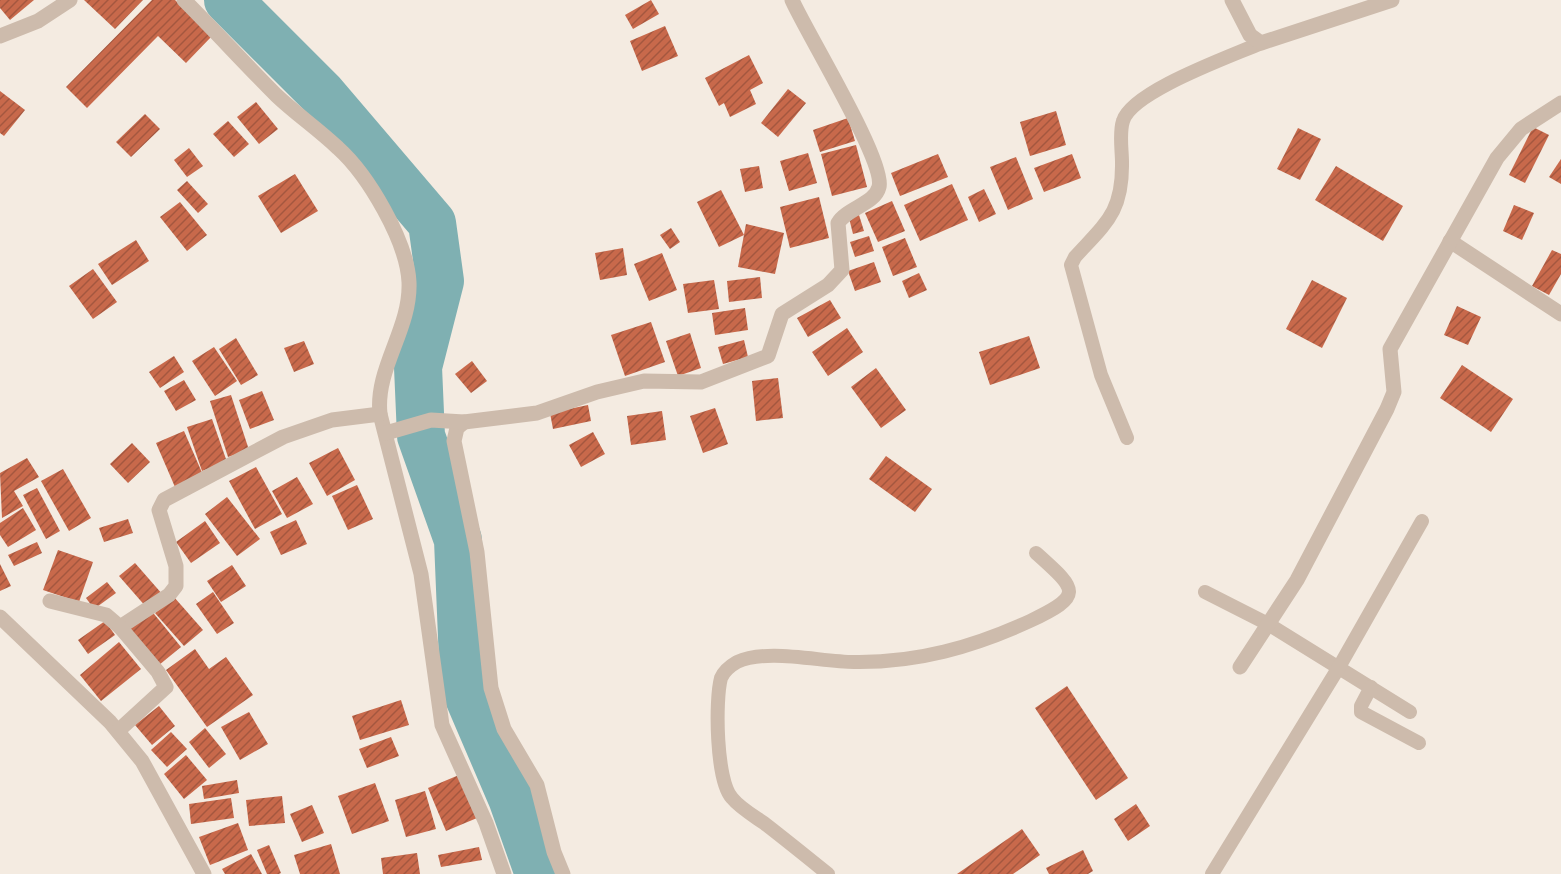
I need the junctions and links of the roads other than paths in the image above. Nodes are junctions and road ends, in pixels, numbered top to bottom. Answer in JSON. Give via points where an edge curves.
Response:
{"nodes":[{"id":1,"x":70,"y":0,"type":"edge"},
{"id":2,"x":184,"y":0,"type":"edge"},
{"id":3,"x":792,"y":0,"type":"edge"},
{"id":4,"x":1232,"y":0,"type":"edge"},
{"id":5,"x":1392,"y":0,"type":"edge"},
{"id":6,"x":0,"y":36,"type":"edge"},
{"id":7,"x":1261,"y":43,"type":"junction"},
{"id":8,"x":1561,"y":103,"type":"edge"},
{"id":9,"x":1450,"y":241,"type":"junction"},
{"id":10,"x":1561,"y":314,"type":"edge"},
{"id":11,"x":380,"y":414,"type":"junction"},
{"id":12,"x":464,"y":422,"type":"junction"},
{"id":13,"x":391,"y":431,"type":"junction"},
{"id":14,"x":1127,"y":438,"type":"dead end"},
{"id":15,"x":1422,"y":521,"type":"dead end"},
{"id":16,"x":1036,"y":553,"type":"dead end"},
{"id":17,"x":1205,"y":592,"type":"dead end"},
{"id":18,"x":50,"y":601,"type":"dead end"},
{"id":19,"x":0,"y":617,"type":"edge"},
{"id":20,"x":1268,"y":624,"type":"junction"},
{"id":21,"x":120,"y":627,"type":"junction"},
{"id":22,"x":1240,"y":667,"type":"dead end"},
{"id":23,"x":1339,"y":667,"type":"junction"},
{"id":24,"x":1371,"y":687,"type":"junction"},
{"id":25,"x":1410,"y":712,"type":"dead end"},
{"id":26,"x":118,"y":731,"type":"junction"},
{"id":27,"x":1419,"y":743,"type":"dead end"},
{"id":28,"x":204,"y":874,"type":"edge"},
{"id":29,"x":504,"y":874,"type":"edge"},
{"id":30,"x":563,"y":874,"type":"edge"},
{"id":31,"x":828,"y":874,"type":"edge"},
{"id":32,"x":1212,"y":874,"type":"edge"}],
"edges":[{"from":1,"to":6,"type":"street","via":[[38,21]]},
{"from":2,"to":11,"type":"street","via":[[294,112],[349,159],[391,223],[403,249],[409,285],[403,323],[378,391]]},
{"from":3,"to":12,"type":"street","via":[[856,119],[880,182],[876,194],[838,223],[842,262],[839,274],[782,314],[768,356],[744,367],[700,382],[644,381],[537,413]]},
{"from":4,"to":7,"type":"street","via":[[1250,35]]},
{"from":5,"to":7,"type":"street"},
{"from":7,"to":14,"type":"lane","via":[[1155,90],[1129,112],[1123,120],[1119,202],[1071,265],[1088,334]]},
{"from":8,"to":9,"type":"street","via":[[1532,120],[1508,142]]},
{"from":9,"to":10,"type":"street"},
{"from":9,"to":20,"type":"street","via":[[1390,349],[1394,392],[1387,409],[1297,580]]},
{"from":11,"to":13,"type":"street"},
{"from":11,"to":21,"type":"street","via":[[332,420],[282,437],[164,500],[159,510],[176,566],[176,586]]},
{"from":12,"to":13,"type":"street","via":[[431,420]]},
{"from":12,"to":30,"type":"street","via":[[457,428],[454,441],[477,552],[491,688],[504,729],[537,785]]},
{"from":13,"to":29,"type":"street","via":[[421,574],[442,724]]},
{"from":15,"to":23,"type":"lane"},
{"from":16,"to":31,"type":"lane","via":[[1067,581],[1069,596],[1055,609],[1001,634],[919,659],[855,662],[762,657],[735,663],[725,670],[717,703],[722,775],[731,798]]},
{"from":17,"to":20,"type":"lane"},
{"from":18,"to":21,"type":"street","via":[[106,615]]},
{"from":19,"to":26,"type":"street"},
{"from":20,"to":22,"type":"street"},
{"from":20,"to":23,"type":"lane"},
{"from":21,"to":26,"type":"street","via":[[166,687]]},
{"from":23,"to":24,"type":"lane"},
{"from":23,"to":32,"type":"lane"},
{"from":24,"to":25,"type":"lane"},
{"from":24,"to":27,"type":"lane","via":[[1361,711]]},
{"from":26,"to":28,"type":"street","via":[[142,761]]}]}
